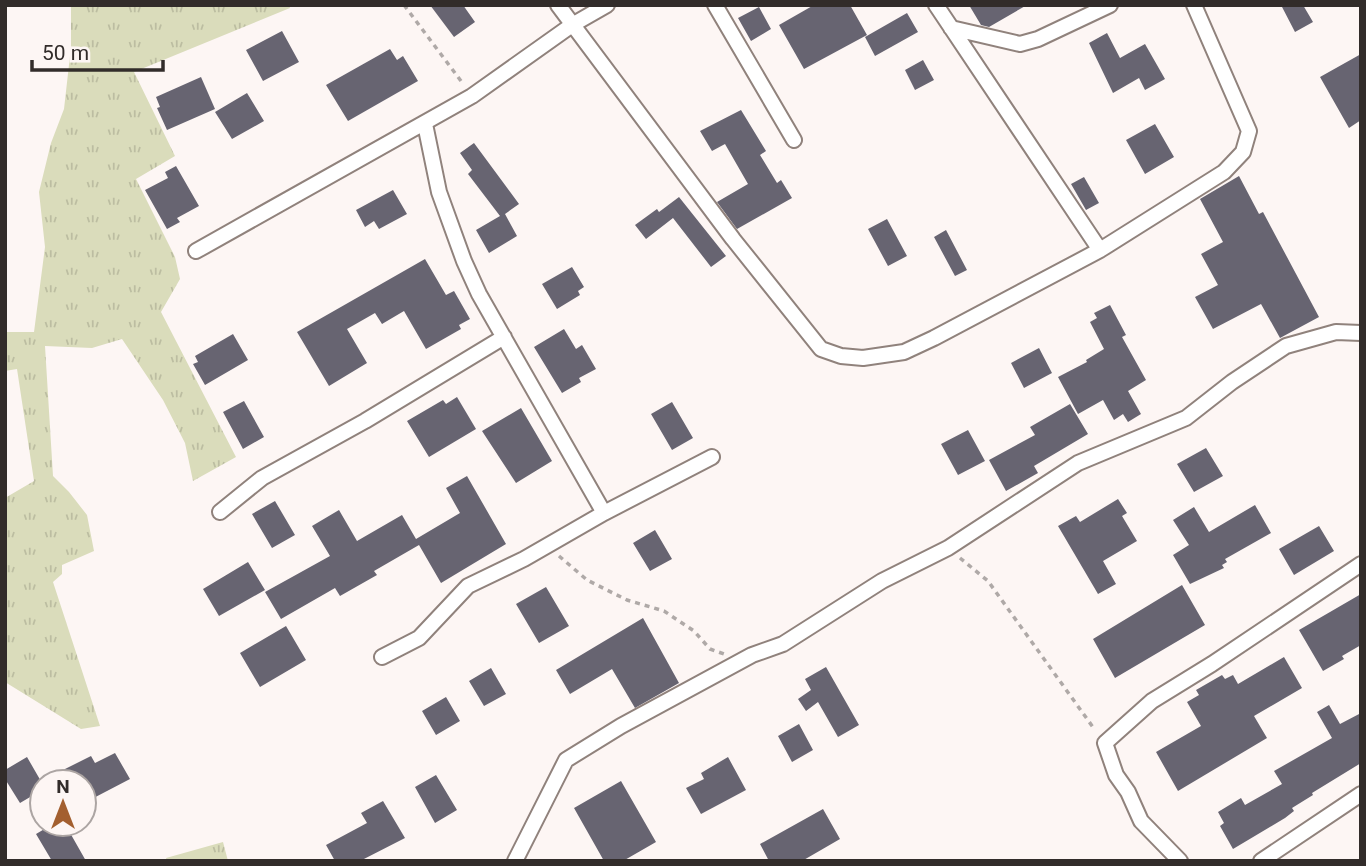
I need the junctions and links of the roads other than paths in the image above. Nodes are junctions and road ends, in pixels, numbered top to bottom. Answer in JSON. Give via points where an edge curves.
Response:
{"nodes":[{"id":1,"x":558,"y":5,"type":"edge"},
{"id":2,"x":607,"y":5,"type":"edge"},
{"id":3,"x":715,"y":5,"type":"edge"},
{"id":4,"x":936,"y":5,"type":"edge"},
{"id":5,"x":1110,"y":5,"type":"edge"},
{"id":6,"x":1194,"y":5,"type":"edge"},
{"id":7,"x":572,"y":25,"type":"junction"},
{"id":8,"x":951,"y":27,"type":"junction"},
{"id":9,"x":425,"y":124,"type":"junction"},
{"id":10,"x":794,"y":140,"type":"dead end"},
{"id":11,"x":1100,"y":250,"type":"junction"},
{"id":12,"x":196,"y":251,"type":"dead end"},
{"id":13,"x":1361,"y":332,"type":"edge"},
{"id":14,"x":504,"y":337,"type":"junction"},
{"id":15,"x":712,"y":457,"type":"dead end"},
{"id":16,"x":219,"y":512,"type":"dead end"},
{"id":17,"x":604,"y":513,"type":"junction"},
{"id":18,"x":1361,"y":564,"type":"edge"},
{"id":19,"x":382,"y":657,"type":"dead end"},
{"id":20,"x":1361,"y":794,"type":"edge"},
{"id":21,"x":515,"y":861,"type":"edge"},
{"id":22,"x":1180,"y":861,"type":"edge"},
{"id":23,"x":1261,"y":861,"type":"edge"}],
"edges":[{"from":1,"to":7,"type":"street"},
{"from":2,"to":7,"type":"street"},
{"from":3,"to":10,"type":"street"},
{"from":4,"to":8,"type":"street"},
{"from":5,"to":8,"type":"street","via":[[1020,44]]},
{"from":6,"to":11,"type":"street","via":[[1249,131],[1243,152],[1224,172]]},
{"from":7,"to":9,"type":"street"},
{"from":7,"to":11,"type":"street","via":[[821,349],[863,358],[904,352]]},
{"from":8,"to":11,"type":"street"},
{"from":9,"to":12,"type":"street"},
{"from":9,"to":14,"type":"street","via":[[439,192],[464,261]]},
{"from":13,"to":21,"type":"street","via":[[1336,332],[1286,346],[1186,418],[1078,463],[948,548],[882,582],[783,645],[752,655],[566,760]]},
{"from":14,"to":16,"type":"street","via":[[262,478]]},
{"from":14,"to":17,"type":"street"},
{"from":15,"to":17,"type":"street"},
{"from":17,"to":19,"type":"street","via":[[468,586],[419,638]]},
{"from":18,"to":22,"type":"street","via":[[1152,701],[1105,743],[1141,821]]},
{"from":20,"to":23,"type":"street"}]}
